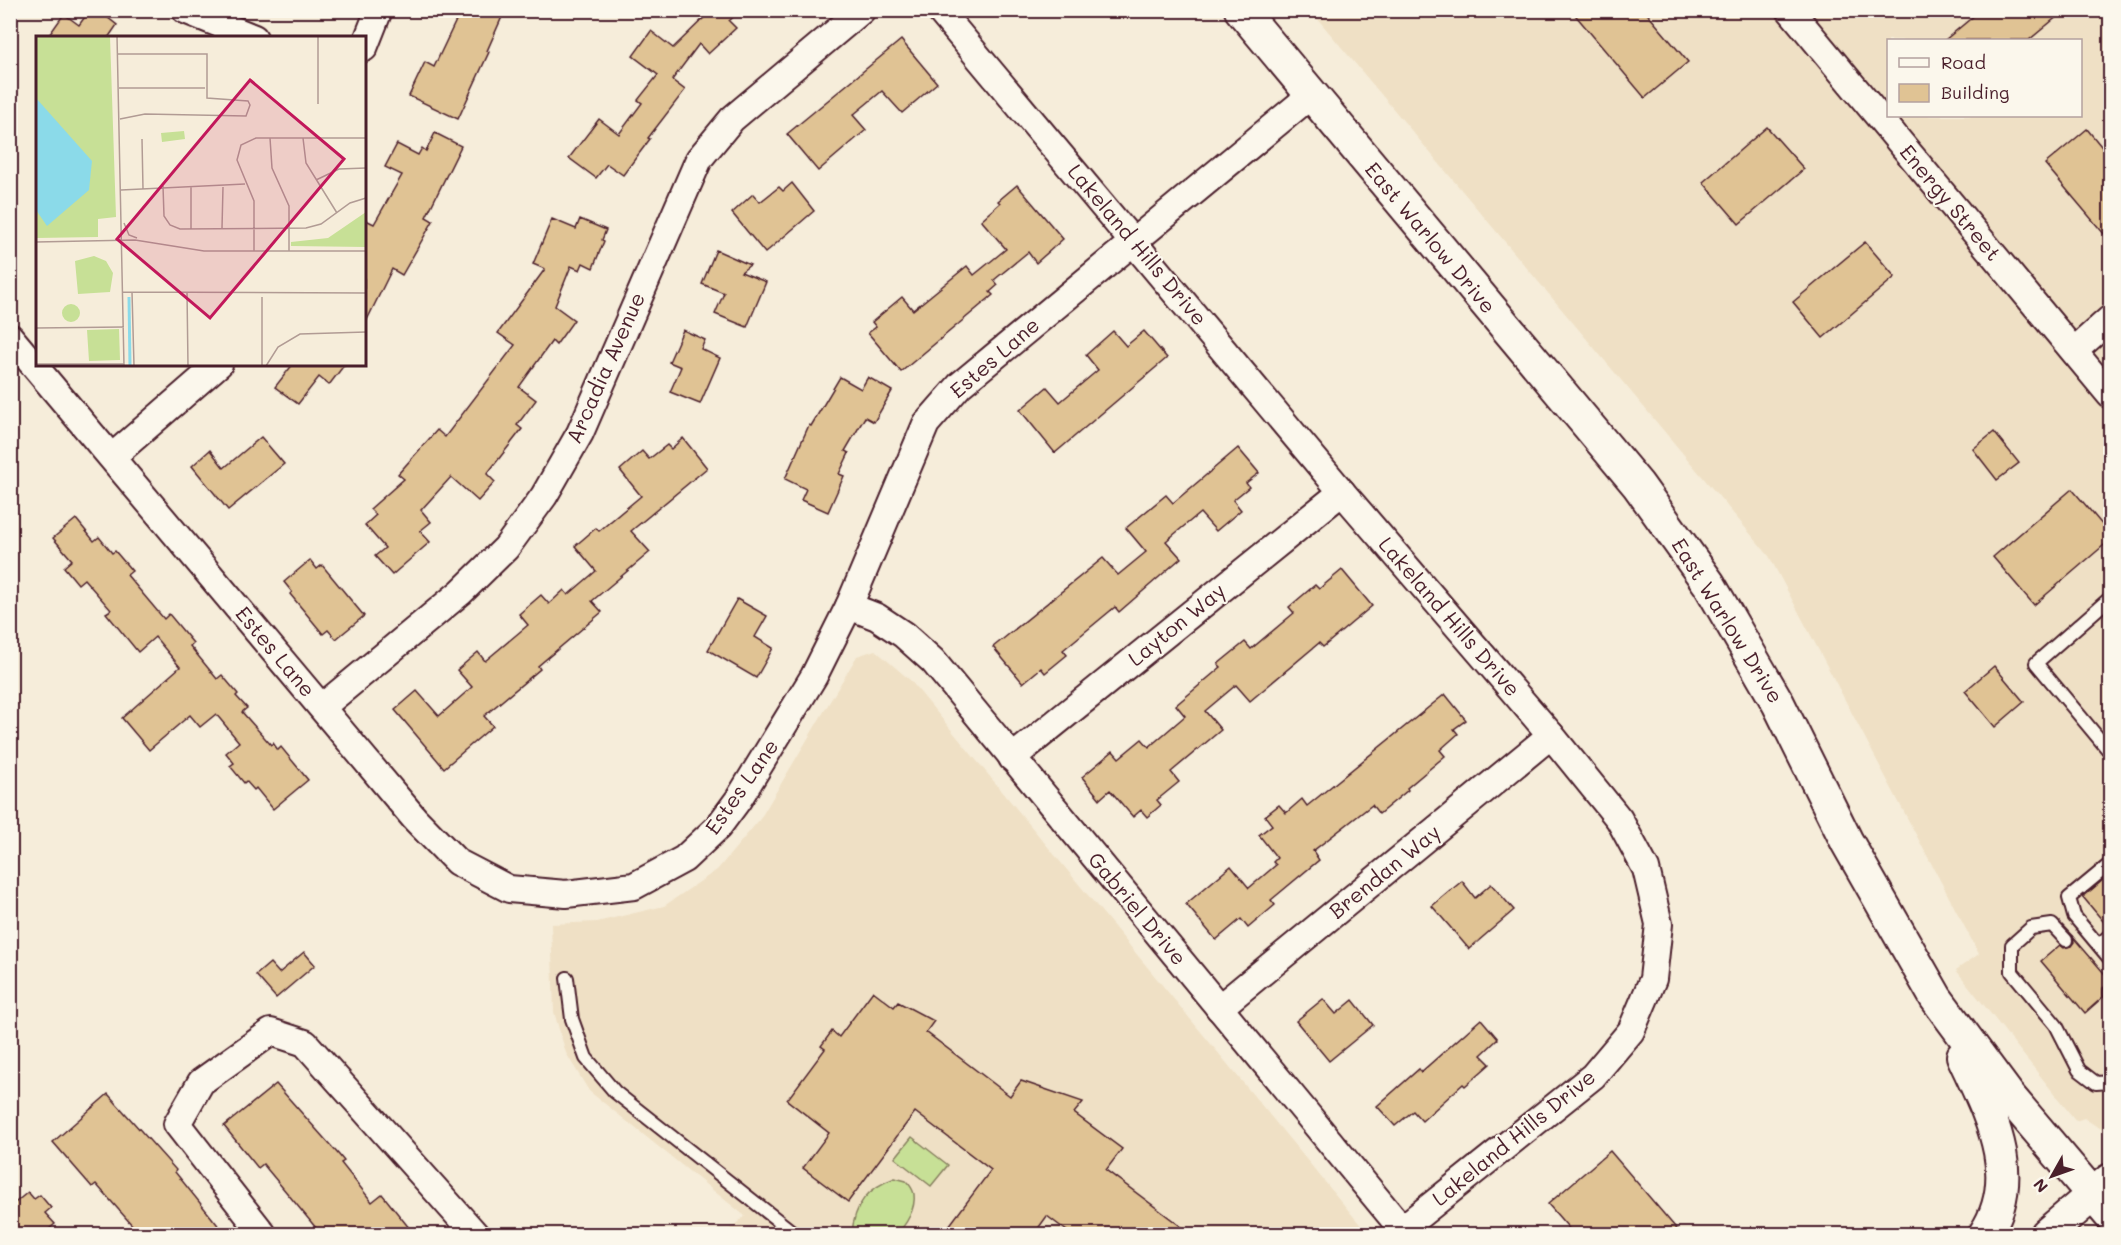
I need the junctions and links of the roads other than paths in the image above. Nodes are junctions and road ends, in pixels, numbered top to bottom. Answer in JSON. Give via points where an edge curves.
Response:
{"nodes":[{"id":1,"x":185,"y":10,"type":"edge"},
{"id":2,"x":379,"y":10,"type":"edge"},
{"id":3,"x":862,"y":10,"type":"edge"},
{"id":4,"x":939,"y":10,"type":"edge"},
{"id":5,"x":1241,"y":10,"type":"edge"},
{"id":6,"x":1790,"y":10,"type":"edge"},
{"id":7,"x":249,"y":36,"type":"edge"},
{"id":8,"x":366,"y":43,"type":"edge"},
{"id":9,"x":1311,"y":95,"type":"junction"},
{"id":10,"x":1134,"y":242,"type":"junction"},
{"id":11,"x":2110,"y":319,"type":"edge"},
{"id":12,"x":10,"y":337,"type":"edge"},
{"id":13,"x":2074,"y":351,"type":"junction"},
{"id":14,"x":217,"y":366,"type":"edge"},
{"id":15,"x":2110,"y":394,"type":"edge"},
{"id":16,"x":112,"y":457,"type":"junction"},
{"id":17,"x":1342,"y":492,"type":"junction"},
{"id":18,"x":2110,"y":598,"type":"edge"},
{"id":19,"x":849,"y":606,"type":"junction"},
{"id":20,"x":322,"y":707,"type":"junction"},
{"id":21,"x":1551,"y":735,"type":"junction"},
{"id":22,"x":2110,"y":752,"type":"edge"},
{"id":23,"x":1012,"y":758,"type":"junction"},
{"id":24,"x":2110,"y":864,"type":"edge"},
{"id":25,"x":2110,"y":935,"type":"edge"},
{"id":26,"x":2066,"y":940,"type":"dead end"},
{"id":27,"x":2099,"y":945,"type":"junction"},
{"id":28,"x":2110,"y":959,"type":"edge"},
{"id":29,"x":567,"y":978,"type":"dead end"},
{"id":30,"x":1936,"y":998,"type":"junction"},
{"id":31,"x":1219,"y":1008,"type":"junction"},
{"id":32,"x":2110,"y":1082,"type":"edge"},
{"id":33,"x":2105,"y":1197,"type":"edge"},
{"id":34,"x":1404,"y":1232,"type":"edge"},
{"id":35,"x":263,"y":1234,"type":"edge"},
{"id":36,"x":475,"y":1234,"type":"edge"},
{"id":37,"x":795,"y":1234,"type":"edge"},
{"id":38,"x":1985,"y":1234,"type":"edge"},
{"id":39,"x":2047,"y":1234,"type":"edge"}],
"edges":[{"from":1,"to":7,"type":"street"},
{"from":2,"to":8,"type":"street"},
{"from":3,"to":20,"type":"street","name":"Arcadia Avenue","via":[[732,119],[699,159],[580,433],[544,496],[506,548],[461,592]]},
{"from":4,"to":10,"type":"street","name":"Lakeland Hills Drive"},
{"from":5,"to":9,"type":"street","name":"East Warlow Drive"},
{"from":6,"to":13,"type":"street","name":"Energy Street"},
{"from":9,"to":10,"type":"street","name":"Estes Lane"},
{"from":9,"to":30,"type":"street","name":"East Warlow Drive","via":[[1638,485],[1709,584],[1778,703],[1847,842]]},
{"from":10,"to":17,"type":"street","name":"Lakeland Hills Drive"},
{"from":10,"to":19,"type":"street","name":"Estes Lane","via":[[960,385],[926,424]]},
{"from":11,"to":13,"type":"street"},
{"from":12,"to":16,"type":"street","name":"Estes Lane"},
{"from":13,"to":15,"type":"street","name":"Energy Street"},
{"from":14,"to":16,"type":"street"},
{"from":16,"to":20,"type":"street","name":"Estes Lane"},
{"from":17,"to":21,"type":"street","name":"Lakeland Hills Drive"},
{"from":17,"to":23,"type":"street","name":"Layton Way"},
{"from":18,"to":22,"type":"lane","via":[[2036,663]]},
{"from":19,"to":20,"type":"street","name":"Estes Lane","via":[[814,676],[718,827],[684,859],[634,886],[566,894],[509,889],[457,862],[415,819]]},
{"from":19,"to":23,"type":"street","name":"Gabriel Drive","via":[[877,617],[933,660]]},
{"from":21,"to":31,"type":"street","name":"Brendan Way"},
{"from":21,"to":34,"type":"street","name":"Lakeland Hills Drive","via":[[1619,819],[1646,869],[1659,924],[1653,979],[1631,1031],[1593,1076]]},
{"from":23,"to":31,"type":"street","name":"Gabriel Drive"},
{"from":24,"to":27,"type":"lane","via":[[2069,898],[2074,916]]},
{"from":25,"to":27,"type":"lane"},
{"from":26,"to":32,"type":"lane","via":[[2052,925],[2031,928],[2012,945],[2012,972],[2056,1025],[2079,1070],[2096,1083]]},
{"from":27,"to":28,"type":"lane"},
{"from":29,"to":37,"type":"lane","via":[[572,1019],[586,1058],[615,1092]]},
{"from":30,"to":33,"type":"street","name":"East Warlow Drive","via":[[2008,1095]]},
{"from":30,"to":38,"type":"street","via":[[1983,1100],[2002,1154],[2004,1181],[1992,1224]]},
{"from":31,"to":34,"type":"street","name":"Gabriel Drive"},
{"from":33,"to":39,"type":"street"},
{"from":35,"to":36,"type":"street","via":[[177,1124],[201,1082],[271,1032],[305,1042]]}]}
